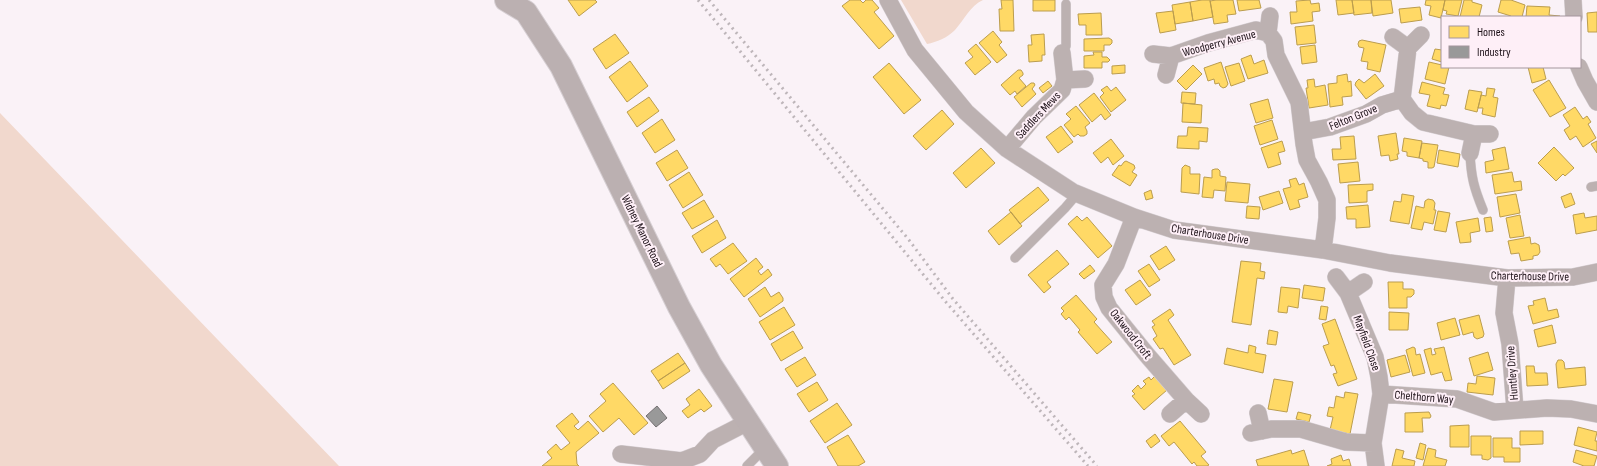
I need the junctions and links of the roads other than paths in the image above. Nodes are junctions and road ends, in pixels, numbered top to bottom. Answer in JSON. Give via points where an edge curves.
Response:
{"nodes":[{"id":1,"x":506,"y":0,"type":"edge"},
{"id":2,"x":888,"y":0,"type":"edge"},
{"id":3,"x":1573,"y":0,"type":"edge"},
{"id":4,"x":1066,"y":4,"type":"dead end"},
{"id":5,"x":1270,"y":16,"type":"dead end"},
{"id":6,"x":1574,"y":16,"type":"edge"},
{"id":7,"x":1268,"y":33,"type":"junction"},
{"id":8,"x":1421,"y":36,"type":"dead end"},
{"id":9,"x":1393,"y":37,"type":"dead end"},
{"id":10,"x":1408,"y":48,"type":"junction"},
{"id":11,"x":1062,"y":54,"type":"joint"},
{"id":12,"x":1153,"y":54,"type":"dead end"},
{"id":13,"x":1171,"y":56,"type":"junction"},
{"id":14,"x":1579,"y":68,"type":"edge"},
{"id":15,"x":1166,"y":75,"type":"dead end"},
{"id":16,"x":1085,"y":79,"type":"dead end"},
{"id":17,"x":1065,"y":80,"type":"junction"},
{"id":18,"x":1402,"y":99,"type":"junction"},
{"id":19,"x":1597,"y":102,"type":"edge"},
{"id":20,"x":1303,"y":132,"type":"junction"},
{"id":21,"x":1007,"y":149,"type":"junction"},
{"id":22,"x":1470,"y":153,"type":"joint"},
{"id":23,"x":1077,"y":194,"type":"junction"},
{"id":24,"x":1483,"y":210,"type":"dead end"},
{"id":25,"x":1134,"y":216,"type":"junction"},
{"id":26,"x":1323,"y":250,"type":"junction"},
{"id":27,"x":1015,"y":258,"type":"dead end"},
{"id":28,"x":1597,"y":272,"type":"edge"},
{"id":29,"x":1336,"y":278,"type":"dead end"},
{"id":30,"x":1507,"y":278,"type":"junction"},
{"id":31,"x":1364,"y":282,"type":"dead end"},
{"id":32,"x":1348,"y":293,"type":"junction"},
{"id":33,"x":1381,"y":394,"type":"junction"},
{"id":34,"x":1186,"y":400,"type":"junction"},
{"id":35,"x":1515,"y":410,"type":"junction"},
{"id":36,"x":1170,"y":414,"type":"dead end"},
{"id":37,"x":1201,"y":414,"type":"dead end"},
{"id":38,"x":1258,"y":414,"type":"dead end"},
{"id":39,"x":1597,"y":414,"type":"edge"},
{"id":40,"x":748,"y":422,"type":"junction"},
{"id":41,"x":1373,"y":443,"type":"junction"},
{"id":42,"x":765,"y":448,"type":"junction"},
{"id":43,"x":621,"y":454,"type":"dead end"},
{"id":44,"x":747,"y":466,"type":"edge"},
{"id":45,"x":777,"y":466,"type":"edge"},
{"id":46,"x":1376,"y":466,"type":"edge"}],
"edges":[{"from":1,"to":40,"type":"street","name":"Widney Manor Road","via":[[526,12],[561,66],[679,307],[711,365]]},
{"from":2,"to":21,"type":"street","name":"Charterhouse Drive","via":[[915,50],[966,112]]},
{"from":3,"to":6,"type":"street"},
{"from":4,"to":11,"type":"lane","via":[[1066,46]]},
{"from":5,"to":7,"type":"street","name":"Woodperry Avenue"},
{"from":7,"to":13,"type":"street","name":"Woodperry Avenue","via":[[1256,30]]},
{"from":7,"to":20,"type":"street","name":"Woodperry Avenue","via":[[1274,41],[1276,55],[1299,102]]},
{"from":8,"to":10,"type":"street"},
{"from":9,"to":10,"type":"street"},
{"from":10,"to":18,"type":"street"},
{"from":11,"to":17,"type":"street","name":"Saddlers Mews"},
{"from":12,"to":13,"type":"street","name":"Woodperry Avenue"},
{"from":13,"to":15,"type":"street","name":"Woodperry Avenue"},
{"from":14,"to":19,"type":"street"},
{"from":16,"to":17,"type":"street","name":"Saddlers Mews"},
{"from":17,"to":21,"type":"street","name":"Saddlers Mews","via":[[1062,90],[1034,117]]},
{"from":18,"to":20,"type":"street","name":"Felton Grove","via":[[1330,127]]},
{"from":18,"to":22,"type":"street","via":[[1412,113],[1423,122],[1482,134]]},
{"from":20,"to":26,"type":"street","name":"Woodperry Avenue","via":[[1307,160],[1326,200],[1327,218]]},
{"from":21,"to":23,"type":"street","name":"Charterhouse Drive"},
{"from":22,"to":24,"type":"lane","via":[[1470,172]]},
{"from":23,"to":25,"type":"street","name":"Charterhouse Drive"},
{"from":23,"to":27,"type":"lane"},
{"from":25,"to":26,"type":"street","name":"Charterhouse Drive","via":[[1174,230]]},
{"from":25,"to":34,"type":"street","name":"Oakwood Croft","via":[[1116,264],[1103,285],[1104,297],[1109,308],[1146,355]]},
{"from":26,"to":30,"type":"street","name":"Charterhouse Drive","via":[[1390,263]]},
{"from":28,"to":30,"type":"street","name":"Charterhouse Drive","via":[[1573,277]]},
{"from":29,"to":32,"type":"street","name":"Mayfield Close"},
{"from":30,"to":35,"type":"street","name":"Huntley Drive","via":[[1504,313],[1510,344]]},
{"from":31,"to":32,"type":"street"},
{"from":32,"to":33,"type":"street","name":"Mayfield Close","via":[[1375,357]]},
{"from":33,"to":35,"type":"street","name":"Chelthorn Way","via":[[1457,399],[1494,412]]},
{"from":33,"to":41,"type":"street","name":"Chelthorn Way"},
{"from":34,"to":36,"type":"street"},
{"from":34,"to":37,"type":"street","name":"Oakwood Croft"},
{"from":35,"to":39,"type":"street","name":"Huntley Drive","via":[[1546,408]]},
{"from":38,"to":41,"type":"street","via":[[1256,432],[1301,429],[1346,442]]},
{"from":40,"to":42,"type":"street","name":"Widney Manor Road"},
{"from":40,"to":43,"type":"street","via":[[713,440],[700,454],[682,461]]},
{"from":41,"to":46,"type":"street","name":"Chelthorn Way"},
{"from":42,"to":44,"type":"lane"},
{"from":42,"to":45,"type":"street","name":"Widney Manor Road"}]}
